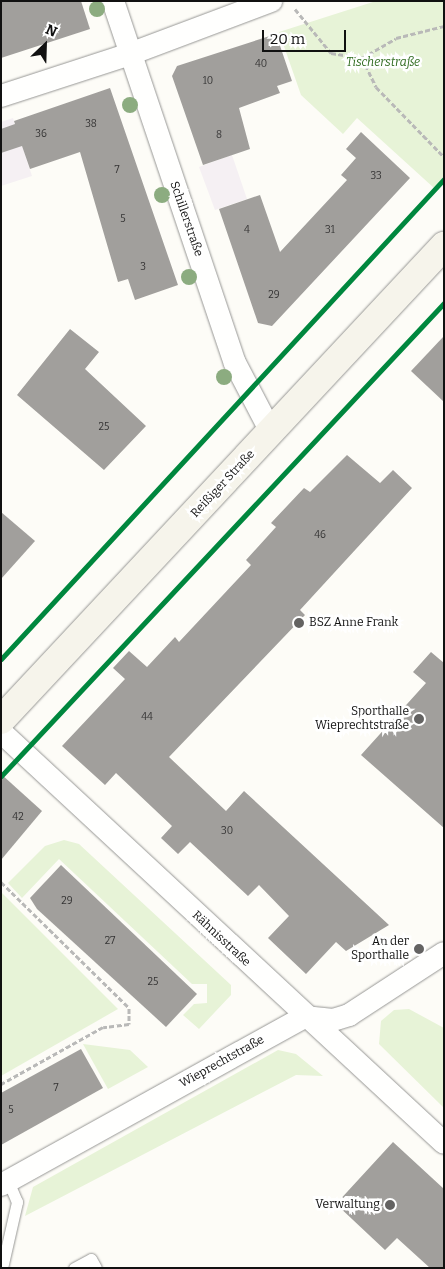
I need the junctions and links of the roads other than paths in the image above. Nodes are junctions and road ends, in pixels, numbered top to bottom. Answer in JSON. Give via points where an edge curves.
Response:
{"nodes":[{"id":1,"x":112,"y":1,"type":"edge"},
{"id":2,"x":271,"y":1,"type":"edge"},
{"id":3,"x":130,"y":54,"type":"junction"},
{"id":4,"x":1,"y":96,"type":"edge"},
{"id":5,"x":444,"y":246,"type":"edge"},
{"id":6,"x":271,"y":432,"type":"junction"},
{"id":7,"x":1,"y":720,"type":"edge"},
{"id":8,"x":1,"y":732,"type":"edge"},
{"id":9,"x":444,"y":953,"type":"edge"},
{"id":10,"x":304,"y":1017,"type":"junction"},
{"id":11,"x":444,"y":1143,"type":"edge"},
{"id":12,"x":5,"y":1183,"type":"edge"},
{"id":13,"x":2,"y":1268,"type":"edge"},
{"id":14,"x":74,"y":1268,"type":"edge"},
{"id":15,"x":96,"y":1268,"type":"edge"}],
"edges":[{"from":1,"to":3,"type":"street","name":"Schillerstraße"},
{"from":2,"to":3,"type":"street"},
{"from":3,"to":4,"type":"street"},
{"from":3,"to":6,"type":"street","name":"Schillerstraße","via":[[235,363]]},
{"from":5,"to":6,"type":"street","name":"Reißiger Straße"},
{"from":6,"to":7,"type":"street","name":"Reißiger Straße"},
{"from":8,"to":10,"type":"street","name":"Rähnisstraße"},
{"from":9,"to":10,"type":"street","via":[[349,1015],[333,1020]]},
{"from":10,"to":11,"type":"street","name":"Rähnisstraße"},
{"from":10,"to":12,"type":"street","name":"Wieprechtstraße"},
{"from":12,"to":13,"type":"lane","via":[[17,1202]]},
{"from":14,"to":15,"type":"lane","via":[[91,1259]]}]}
